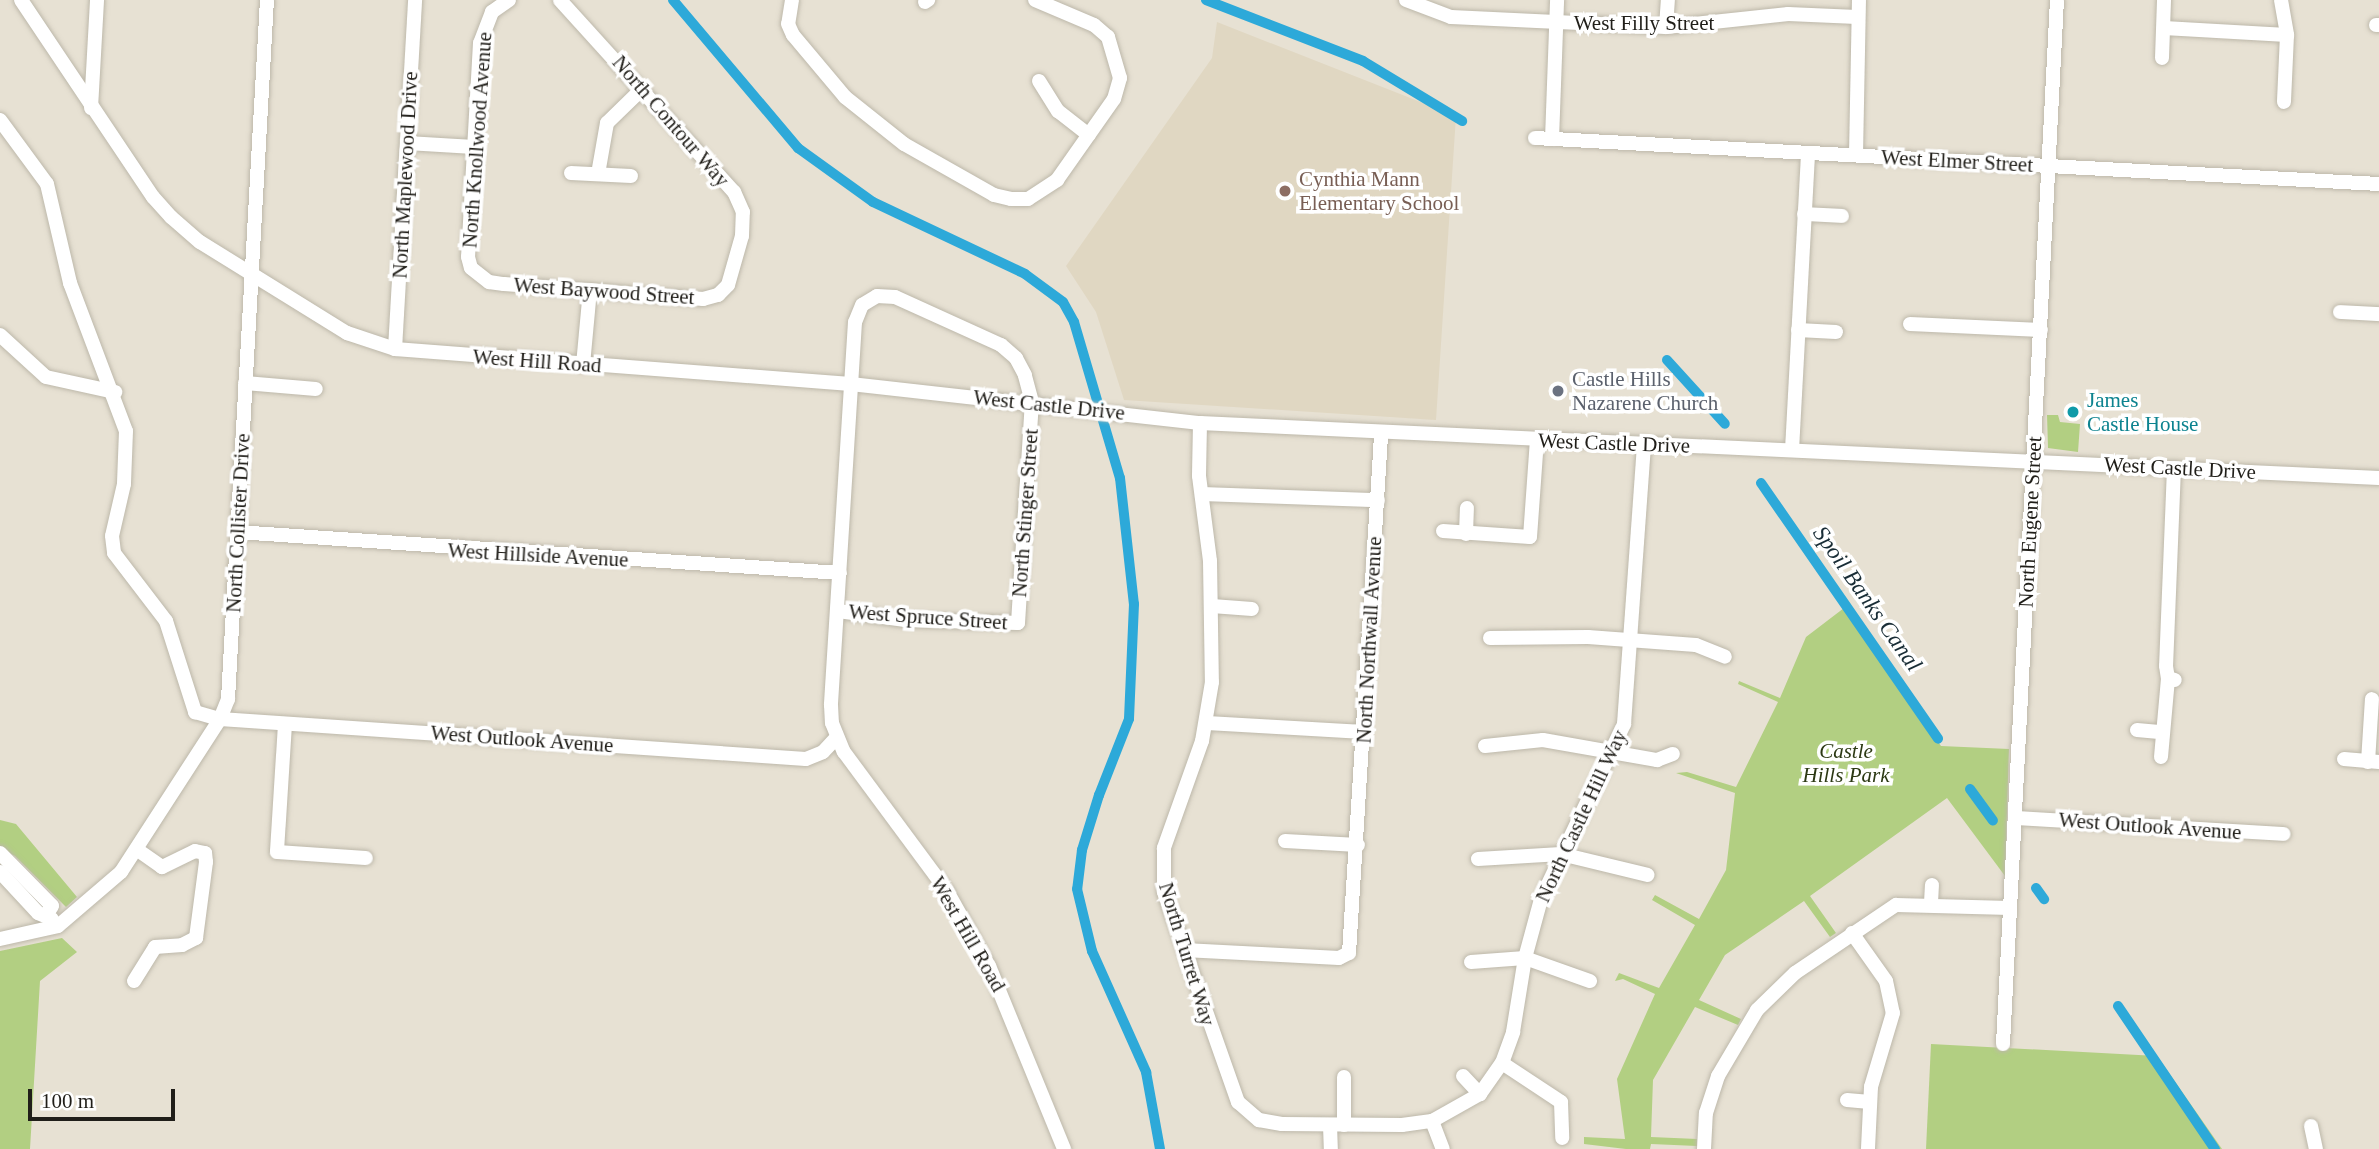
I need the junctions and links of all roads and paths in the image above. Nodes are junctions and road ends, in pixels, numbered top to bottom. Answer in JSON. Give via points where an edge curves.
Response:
{"nodes":[{"id":1,"x":21,"y":0,"type":"edge"},
{"id":2,"x":97,"y":0,"type":"edge"},
{"id":3,"x":267,"y":0,"type":"edge"},
{"id":4,"x":415,"y":0,"type":"edge"},
{"id":5,"x":509,"y":0,"type":"edge"},
{"id":6,"x":560,"y":0,"type":"edge"},
{"id":7,"x":792,"y":0,"type":"edge"},
{"id":8,"x":1035,"y":0,"type":"edge"},
{"id":9,"x":1406,"y":0,"type":"edge"},
{"id":10,"x":1557,"y":0,"type":"edge"},
{"id":11,"x":1668,"y":0,"type":"edge"},
{"id":12,"x":1858,"y":0,"type":"edge"},
{"id":13,"x":2057,"y":0,"type":"edge"},
{"id":14,"x":2164,"y":0,"type":"edge"},
{"id":15,"x":2281,"y":0,"type":"edge"},
{"id":16,"x":1857,"y":17,"type":"junction"},
{"id":17,"x":1556,"y":23,"type":"junction"},
{"id":18,"x":1666,"y":27,"type":"junction"},
{"id":19,"x":2164,"y":28,"type":"junction"},
{"id":20,"x":2287,"y":35,"type":"junction"},
{"id":21,"x":2162,"y":58,"type":"dead end"},
{"id":22,"x":1039,"y":81,"type":"dead end"},
{"id":23,"x":643,"y":89,"type":"junction"},
{"id":24,"x":2284,"y":102,"type":"dead end"},
{"id":25,"x":91,"y":108,"type":"junction"},
{"id":26,"x":0,"y":120,"type":"edge"},
{"id":27,"x":1089,"y":135,"type":"junction"},
{"id":28,"x":1535,"y":138,"type":"dead end"},
{"id":29,"x":1552,"y":139,"type":"junction"},
{"id":30,"x":407,"y":143,"type":"junction"},
{"id":31,"x":474,"y":147,"type":"junction"},
{"id":32,"x":1808,"y":153,"type":"junction"},
{"id":33,"x":1856,"y":156,"type":"junction"},
{"id":34,"x":2049,"y":167,"type":"junction"},
{"id":35,"x":570,"y":173,"type":"dead end"},
{"id":36,"x":598,"y":174,"type":"junction"},
{"id":37,"x":631,"y":176,"type":"dead end"},
{"id":38,"x":2379,"y":184,"type":"edge"},
{"id":39,"x":1804,"y":214,"type":"junction"},
{"id":40,"x":1842,"y":216,"type":"dead end"},
{"id":41,"x":251,"y":271,"type":"junction"},
{"id":42,"x":489,"y":282,"type":"joint"},
{"id":43,"x":590,"y":290,"type":"junction"},
{"id":44,"x":718,"y":295,"type":"joint"},
{"id":45,"x":2340,"y":312,"type":"dead end"},
{"id":46,"x":2379,"y":314,"type":"edge"},
{"id":47,"x":1910,"y":324,"type":"dead end"},
{"id":48,"x":1798,"y":330,"type":"junction"},
{"id":49,"x":2040,"y":330,"type":"junction"},
{"id":50,"x":1836,"y":332,"type":"dead end"},
{"id":51,"x":0,"y":335,"type":"edge"},
{"id":52,"x":395,"y":349,"type":"junction"},
{"id":53,"x":583,"y":365,"type":"junction"},
{"id":54,"x":245,"y":383,"type":"junction"},
{"id":55,"x":851,"y":384,"type":"junction"},
{"id":56,"x":316,"y":389,"type":"dead end"},
{"id":57,"x":115,"y":392,"type":"junction"},
{"id":58,"x":1032,"y":402,"type":"junction"},
{"id":59,"x":1200,"y":423,"type":"junction"},
{"id":60,"x":1381,"y":435,"type":"junction"},
{"id":61,"x":1537,"y":440,"type":"junction"},
{"id":62,"x":1644,"y":443,"type":"junction"},
{"id":63,"x":1792,"y":450,"type":"junction"},
{"id":64,"x":2034,"y":461,"type":"junction"},
{"id":65,"x":2174,"y":468,"type":"junction"},
{"id":66,"x":2379,"y":478,"type":"edge"},
{"id":67,"x":1202,"y":494,"type":"junction"},
{"id":68,"x":1378,"y":500,"type":"junction"},
{"id":69,"x":1467,"y":508,"type":"dead end"},
{"id":70,"x":1443,"y":531,"type":"dead end"},
{"id":71,"x":237,"y":532,"type":"junction"},
{"id":72,"x":1466,"y":534,"type":"junction"},
{"id":73,"x":840,"y":573,"type":"junction"},
{"id":74,"x":1212,"y":606,"type":"junction"},
{"id":75,"x":1252,"y":608,"type":"dead end"},
{"id":76,"x":838,"y":611,"type":"junction"},
{"id":77,"x":1018,"y":623,"type":"joint"},
{"id":78,"x":1490,"y":638,"type":"dead end"},
{"id":79,"x":1632,"y":642,"type":"junction"},
{"id":80,"x":1725,"y":657,"type":"dead end"},
{"id":81,"x":2372,"y":699,"type":"dead end"},
{"id":82,"x":220,"y":719,"type":"junction"},
{"id":83,"x":1208,"y":723,"type":"junction"},
{"id":84,"x":285,"y":724,"type":"junction"},
{"id":85,"x":2137,"y":730,"type":"dead end"},
{"id":86,"x":1364,"y":732,"type":"junction"},
{"id":87,"x":2162,"y":732,"type":"junction"},
{"id":88,"x":836,"y":738,"type":"junction"},
{"id":89,"x":1485,"y":746,"type":"dead end"},
{"id":90,"x":1614,"y":751,"type":"junction"},
{"id":91,"x":1673,"y":754,"type":"dead end"},
{"id":92,"x":2161,"y":757,"type":"dead end"},
{"id":93,"x":2344,"y":759,"type":"dead end"},
{"id":94,"x":2374,"y":762,"type":"edge"},
{"id":95,"x":2015,"y":818,"type":"junction"},
{"id":96,"x":2284,"y":834,"type":"dead end"},
{"id":97,"x":1286,"y":841,"type":"dead end"},
{"id":98,"x":1358,"y":845,"type":"junction"},
{"id":99,"x":138,"y":850,"type":"junction"},
{"id":100,"x":0,"y":853,"type":"edge"},
{"id":101,"x":1561,"y":854,"type":"junction"},
{"id":102,"x":366,"y":858,"type":"dead end"},
{"id":103,"x":1478,"y":859,"type":"dead end"},
{"id":104,"x":0,"y":872,"type":"edge"},
{"id":105,"x":1648,"y":875,"type":"dead end"},
{"id":106,"x":1932,"y":885,"type":"dead end"},
{"id":107,"x":1931,"y":904,"type":"junction"},
{"id":108,"x":2010,"y":908,"type":"junction"},
{"id":109,"x":47,"y":914,"type":"junction"},
{"id":110,"x":58,"y":926,"type":"junction"},
{"id":111,"x":1852,"y":933,"type":"junction"},
{"id":112,"x":0,"y":939,"type":"edge"},
{"id":113,"x":1184,"y":950,"type":"junction"},
{"id":114,"x":1525,"y":958,"type":"junction"},
{"id":115,"x":1471,"y":962,"type":"dead end"},
{"id":116,"x":134,"y":981,"type":"dead end"},
{"id":117,"x":1590,"y":981,"type":"dead end"},
{"id":118,"x":2003,"y":1044,"type":"dead end"},
{"id":119,"x":1502,"y":1063,"type":"junction"},
{"id":120,"x":1463,"y":1076,"type":"dead end"},
{"id":121,"x":1344,"y":1077,"type":"dead end"},
{"id":122,"x":1480,"y":1094,"type":"junction"},
{"id":123,"x":1847,"y":1100,"type":"dead end"},
{"id":124,"x":1870,"y":1102,"type":"junction"},
{"id":125,"x":1432,"y":1121,"type":"junction"},
{"id":126,"x":1337,"y":1125,"type":"junction"},
{"id":127,"x":2311,"y":1126,"type":"dead end"},
{"id":128,"x":1562,"y":1138,"type":"dead end"},
{"id":129,"x":1064,"y":1149,"type":"edge"},
{"id":130,"x":1331,"y":1149,"type":"edge"},
{"id":131,"x":1443,"y":1149,"type":"edge"},
{"id":132,"x":1704,"y":1149,"type":"edge"},
{"id":133,"x":1868,"y":1149,"type":"edge"},
{"id":134,"x":2316,"y":1149,"type":"edge"}],
"edges":[{"from":1,"to":25,"type":"street","name":"West Hill Road"},
{"from":2,"to":25,"type":"street"},
{"from":3,"to":41,"type":"street","name":"North Collister Drive"},
{"from":4,"to":30,"type":"street","name":"North Maplewood Drive"},
{"from":5,"to":31,"type":"street","name":"North Knollwood Avenue","via":[[492,12],[481,32]]},
{"from":6,"to":23,"type":"street","name":"North Contour Way"},
{"from":7,"to":27,"type":"street","via":[[788,24],[845,97],[904,144],[994,195],[1028,199],[1057,180]]},
{"from":8,"to":27,"type":"street","via":[[1094,25],[1108,37],[1116,55],[1119,78],[1114,99]]},
{"from":9,"to":17,"type":"street","name":"West Filly Street","via":[[1451,17]]},
{"from":10,"to":17,"type":"street"},
{"from":11,"to":18,"type":"street"},
{"from":12,"to":16,"type":"street"},
{"from":13,"to":34,"type":"street","name":"North Eugene Street"},
{"from":14,"to":19,"type":"street"},
{"from":15,"to":20,"type":"street"},
{"from":16,"to":18,"type":"street","name":"West Filly Street","via":[[1788,13]]},
{"from":16,"to":33,"type":"street"},
{"from":17,"to":18,"type":"street","name":"West Filly Street"},
{"from":17,"to":29,"type":"street"},
{"from":19,"to":20,"type":"street"},
{"from":19,"to":21,"type":"street"},
{"from":20,"to":24,"type":"street"},
{"from":22,"to":27,"type":"street","via":[[1058,111]]},
{"from":23,"to":36,"type":"street","via":[[607,123]]},
{"from":23,"to":44,"type":"street","name":"North Contour Way","via":[[734,192],[743,212],[742,236],[729,285]]},
{"from":25,"to":41,"type":"street","name":"West Hill Road","via":[[171,217],[200,242]]},
{"from":26,"to":57,"type":"street","via":[[47,184],[70,283]]},
{"from":28,"to":29,"type":"street","name":"West Elmer Street"},
{"from":29,"to":32,"type":"street","name":"West Elmer Street"},
{"from":30,"to":31,"type":"street"},
{"from":30,"to":52,"type":"street","name":"North Maplewood Drive"},
{"from":31,"to":42,"type":"street","name":"North Knollwood Avenue","via":[[468,257],[471,268]]},
{"from":32,"to":33,"type":"street","name":"West Elmer Street"},
{"from":32,"to":39,"type":"street"},
{"from":33,"to":34,"type":"street","name":"West Elmer Street"},
{"from":34,"to":38,"type":"street","name":"West Elmer Street"},
{"from":34,"to":49,"type":"street","name":"North Eugene Street"},
{"from":35,"to":36,"type":"street"},
{"from":36,"to":37,"type":"street"},
{"from":39,"to":40,"type":"street"},
{"from":39,"to":48,"type":"street"},
{"from":41,"to":52,"type":"street","name":"West Hill Road","via":[[347,332]]},
{"from":41,"to":54,"type":"street","name":"North Collister Drive"},
{"from":42,"to":43,"type":"street","name":"West Baywood Street"},
{"from":43,"to":44,"type":"street","name":"West Baywood Street","via":[[704,299]]},
{"from":43,"to":53,"type":"street"},
{"from":45,"to":46,"type":"street"},
{"from":47,"to":49,"type":"street"},
{"from":48,"to":50,"type":"street"},
{"from":48,"to":63,"type":"street"},
{"from":49,"to":64,"type":"street","name":"North Eugene Street"},
{"from":51,"to":57,"type":"street","via":[[46,377]]},
{"from":52,"to":53,"type":"street","name":"West Hill Road"},
{"from":53,"to":55,"type":"street","name":"West Hill Road"},
{"from":54,"to":56,"type":"street"},
{"from":54,"to":71,"type":"street","name":"North Collister Drive"},
{"from":55,"to":58,"type":"street","name":"West Castle Drive"},
{"from":55,"to":58,"type":"street","via":[[855,322],[862,305],[877,296],[895,297],[1001,345],[1016,358]]},
{"from":55,"to":73,"type":"street","name":"West Hill Road"},
{"from":57,"to":82,"type":"street","via":[[126,431],[127,457],[112,536],[114,553],[166,621],[195,712]]},
{"from":58,"to":59,"type":"street","name":"West Castle Drive"},
{"from":58,"to":77,"type":"street","name":"North Stinger Street"},
{"from":59,"to":60,"type":"street","name":"West Castle Drive"},
{"from":59,"to":67,"type":"street","name":"North Turret Way"},
{"from":60,"to":61,"type":"street","name":"West Castle Drive"},
{"from":60,"to":68,"type":"street","name":"North Northwall Avenue"},
{"from":61,"to":62,"type":"street","name":"West Castle Drive"},
{"from":61,"to":72,"type":"street","via":[[1530,537]]},
{"from":62,"to":63,"type":"street","name":"West Castle Drive"},
{"from":62,"to":79,"type":"street","name":"North Castle Hill Way"},
{"from":63,"to":64,"type":"street","name":"West Castle Drive"},
{"from":64,"to":65,"type":"street","name":"West Castle Drive"},
{"from":64,"to":95,"type":"street","name":"North Eugene Street"},
{"from":65,"to":66,"type":"street","name":"West Castle Drive"},
{"from":65,"to":87,"type":"street","via":[[2172,679]]},
{"from":67,"to":68,"type":"street"},
{"from":67,"to":74,"type":"street","name":"North Turret Way"},
{"from":68,"to":86,"type":"street","name":"North Northwall Avenue"},
{"from":69,"to":72,"type":"street"},
{"from":70,"to":72,"type":"street"},
{"from":71,"to":73,"type":"street","name":"West Hillside Avenue"},
{"from":71,"to":82,"type":"street","name":"North Collister Drive","via":[[228,699]]},
{"from":73,"to":76,"type":"street","name":"West Hill Road"},
{"from":74,"to":75,"type":"street"},
{"from":74,"to":83,"type":"street","name":"North Turret Way"},
{"from":76,"to":77,"type":"street","name":"West Spruce Street","via":[[905,620]]},
{"from":76,"to":88,"type":"street","name":"West Hill Road","via":[[831,705]]},
{"from":78,"to":79,"type":"street"},
{"from":79,"to":80,"type":"street","via":[[1696,645]]},
{"from":79,"to":90,"type":"street","name":"North Castle Hill Way","via":[[1629,698]]},
{"from":81,"to":94,"type":"street"},
{"from":82,"to":84,"type":"street","name":"West Outlook Avenue"},
{"from":82,"to":99,"type":"street","name":"North Collister Drive","via":[[175,783]]},
{"from":83,"to":86,"type":"street"},
{"from":83,"to":113,"type":"street","name":"North Turret Way","via":[[1161,867],[1164,892]]},
{"from":84,"to":88,"type":"street","name":"West Outlook Avenue","via":[[806,759],[823,752]]},
{"from":84,"to":102,"type":"street","via":[[277,852]]},
{"from":85,"to":87,"type":"street"},
{"from":86,"to":98,"type":"street","name":"North Northwall Avenue"},
{"from":87,"to":92,"type":"street"},
{"from":88,"to":129,"type":"street","name":"West Hill Road","via":[[947,891],[967,927],[1005,999]]},
{"from":89,"to":90,"type":"street","via":[[1543,740]]},
{"from":90,"to":91,"type":"street","via":[[1657,761]]},
{"from":90,"to":101,"type":"street","name":"North Castle Hill Way"},
{"from":93,"to":94,"type":"street"},
{"from":95,"to":96,"type":"street","name":"West Outlook Avenue"},
{"from":95,"to":108,"type":"street","name":"North Eugene Street"},
{"from":97,"to":98,"type":"street"},
{"from":98,"to":113,"type":"street","name":"North Northwall Avenue","via":[[1349,953],[1339,958]]},
{"from":99,"to":110,"type":"street","name":"North Collister Drive","via":[[121,872]]},
{"from":99,"to":116,"type":"street","via":[[162,867],[195,851],[205,853],[206,862],[196,938],[182,945],[155,947]]},
{"from":100,"to":109,"type":"street","via":[[52,906]]},
{"from":101,"to":103,"type":"street"},
{"from":101,"to":105,"type":"street"},
{"from":101,"to":114,"type":"street","name":"North Castle Hill Way","via":[[1541,899]]},
{"from":104,"to":109,"type":"street","via":[[38,913]]},
{"from":106,"to":107,"type":"street"},
{"from":107,"to":108,"type":"street"},
{"from":107,"to":111,"type":"street","via":[[1896,905]]},
{"from":108,"to":118,"type":"street","name":"North Eugene Street"},
{"from":109,"to":110,"type":"street"},
{"from":110,"to":112,"type":"street","name":"North Collister Drive"},
{"from":111,"to":124,"type":"street","via":[[1885,981],[1892,1004]]},
{"from":111,"to":132,"type":"street","via":[[1779,985],[1757,1010],[1709,1098]]},
{"from":113,"to":126,"type":"street","name":"North Turret Way","via":[[1230,1087],[1243,1110],[1259,1120]]},
{"from":114,"to":115,"type":"street"},
{"from":114,"to":117,"type":"street"},
{"from":114,"to":119,"type":"street","name":"North Castle Hill Way","via":[[1513,1032]]},
{"from":119,"to":122,"type":"street","name":"North Castle Hill Way"},
{"from":119,"to":128,"type":"street","via":[[1561,1102]]},
{"from":120,"to":122,"type":"street"},
{"from":121,"to":126,"type":"street"},
{"from":122,"to":125,"type":"street","name":"North Castle Hill Way"},
{"from":123,"to":124,"type":"street"},
{"from":124,"to":133,"type":"street"},
{"from":125,"to":126,"type":"street","name":"North Turret Way"},
{"from":125,"to":131,"type":"street"},
{"from":126,"to":130,"type":"street"},
{"from":127,"to":134,"type":"street"}]}
